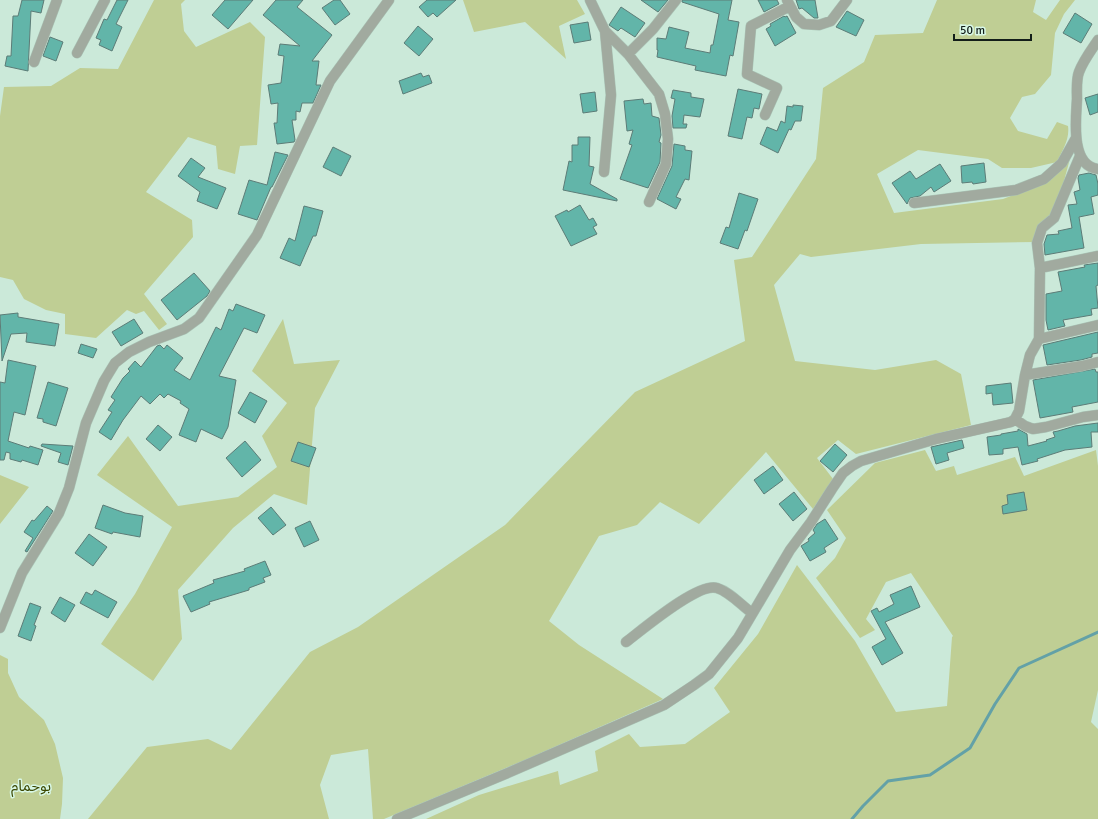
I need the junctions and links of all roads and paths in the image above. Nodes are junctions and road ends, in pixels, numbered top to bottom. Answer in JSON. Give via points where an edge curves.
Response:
{"nodes":[{"id":1,"x":57,"y":0,"type":"edge"},
{"id":2,"x":105,"y":0,"type":"edge"},
{"id":3,"x":389,"y":0,"type":"edge"},
{"id":4,"x":590,"y":0,"type":"edge"},
{"id":5,"x":676,"y":0,"type":"edge"},
{"id":6,"x":847,"y":0,"type":"edge"},
{"id":7,"x":788,"y":3,"type":"edge"},
{"id":8,"x":606,"y":32,"type":"junction"},
{"id":9,"x":1098,"y":40,"type":"edge"},
{"id":10,"x":77,"y":53,"type":"dead end"},
{"id":11,"x":628,"y":54,"type":"junction"},
{"id":12,"x":1095,"y":55,"type":"edge"},
{"id":13,"x":34,"y":62,"type":"dead end"},
{"id":14,"x":765,"y":115,"type":"dead end"},
{"id":15,"x":1076,"y":138,"type":"junction"},
{"id":16,"x":1080,"y":156,"type":"junction"},
{"id":17,"x":1098,"y":169,"type":"edge"},
{"id":18,"x":604,"y":172,"type":"dead end"},
{"id":19,"x":649,"y":202,"type":"dead end"},
{"id":20,"x":914,"y":203,"type":"dead end"},
{"id":21,"x":1098,"y":256,"type":"edge"},
{"id":22,"x":1040,"y":268,"type":"junction"},
{"id":23,"x":1098,"y":325,"type":"edge"},
{"id":24,"x":1038,"y":339,"type":"junction"},
{"id":25,"x":1098,"y":362,"type":"edge"},
{"id":26,"x":1025,"y":375,"type":"junction"},
{"id":27,"x":1098,"y":415,"type":"edge"},
{"id":28,"x":1015,"y":419,"type":"junction"},
{"id":29,"x":752,"y":613,"type":"junction"},
{"id":30,"x":0,"y":628,"type":"edge"},
{"id":31,"x":626,"y":642,"type":"dead end"},
{"id":32,"x":397,"y":819,"type":"edge"}],
"edges":[{"from":1,"to":13,"type":"street"},
{"from":2,"to":10,"type":"street"},
{"from":3,"to":30,"type":"street","via":[[330,81],[257,235],[199,318],[184,329],[129,352],[115,363],[104,380],[86,423],[69,488],[59,513],[22,573]]},
{"from":4,"to":8,"type":"street"},
{"from":5,"to":11,"type":"street","via":[[653,29]]},
{"from":6,"to":7,"type":"street","via":[[831,21],[819,25],[804,24],[796,17]]},
{"from":7,"to":14,"type":"street","via":[[751,26],[747,74],[777,88]]},
{"from":8,"to":11,"type":"street"},
{"from":8,"to":18,"type":"street","via":[[611,95]]},
{"from":9,"to":12,"type":"street"},
{"from":11,"to":19,"type":"street","via":[[659,94],[668,132],[666,164]]},
{"from":12,"to":15,"type":"street","via":[[1078,72]]},
{"from":15,"to":16,"type":"street"},
{"from":15,"to":20,"type":"street","via":[[1062,163],[1044,180],[1016,190]]},
{"from":16,"to":17,"type":"street"},
{"from":16,"to":22,"type":"street","via":[[1054,218],[1042,228],[1037,243]]},
{"from":21,"to":22,"type":"street"},
{"from":22,"to":24,"type":"street"},
{"from":23,"to":24,"type":"street"},
{"from":24,"to":26,"type":"street","via":[[1030,355]]},
{"from":25,"to":26,"type":"street"},
{"from":26,"to":28,"type":"street","via":[[1019,411]]},
{"from":27,"to":28,"type":"street","via":[[1033,428]]},
{"from":28,"to":29,"type":"street","via":[[936,439],[861,461],[852,466],[843,473],[790,550]]},
{"from":29,"to":31,"type":"street","via":[[724,590],[707,587],[660,616]]},
{"from":29,"to":32,"type":"street","via":[[738,638],[709,674],[664,705]]}]}
